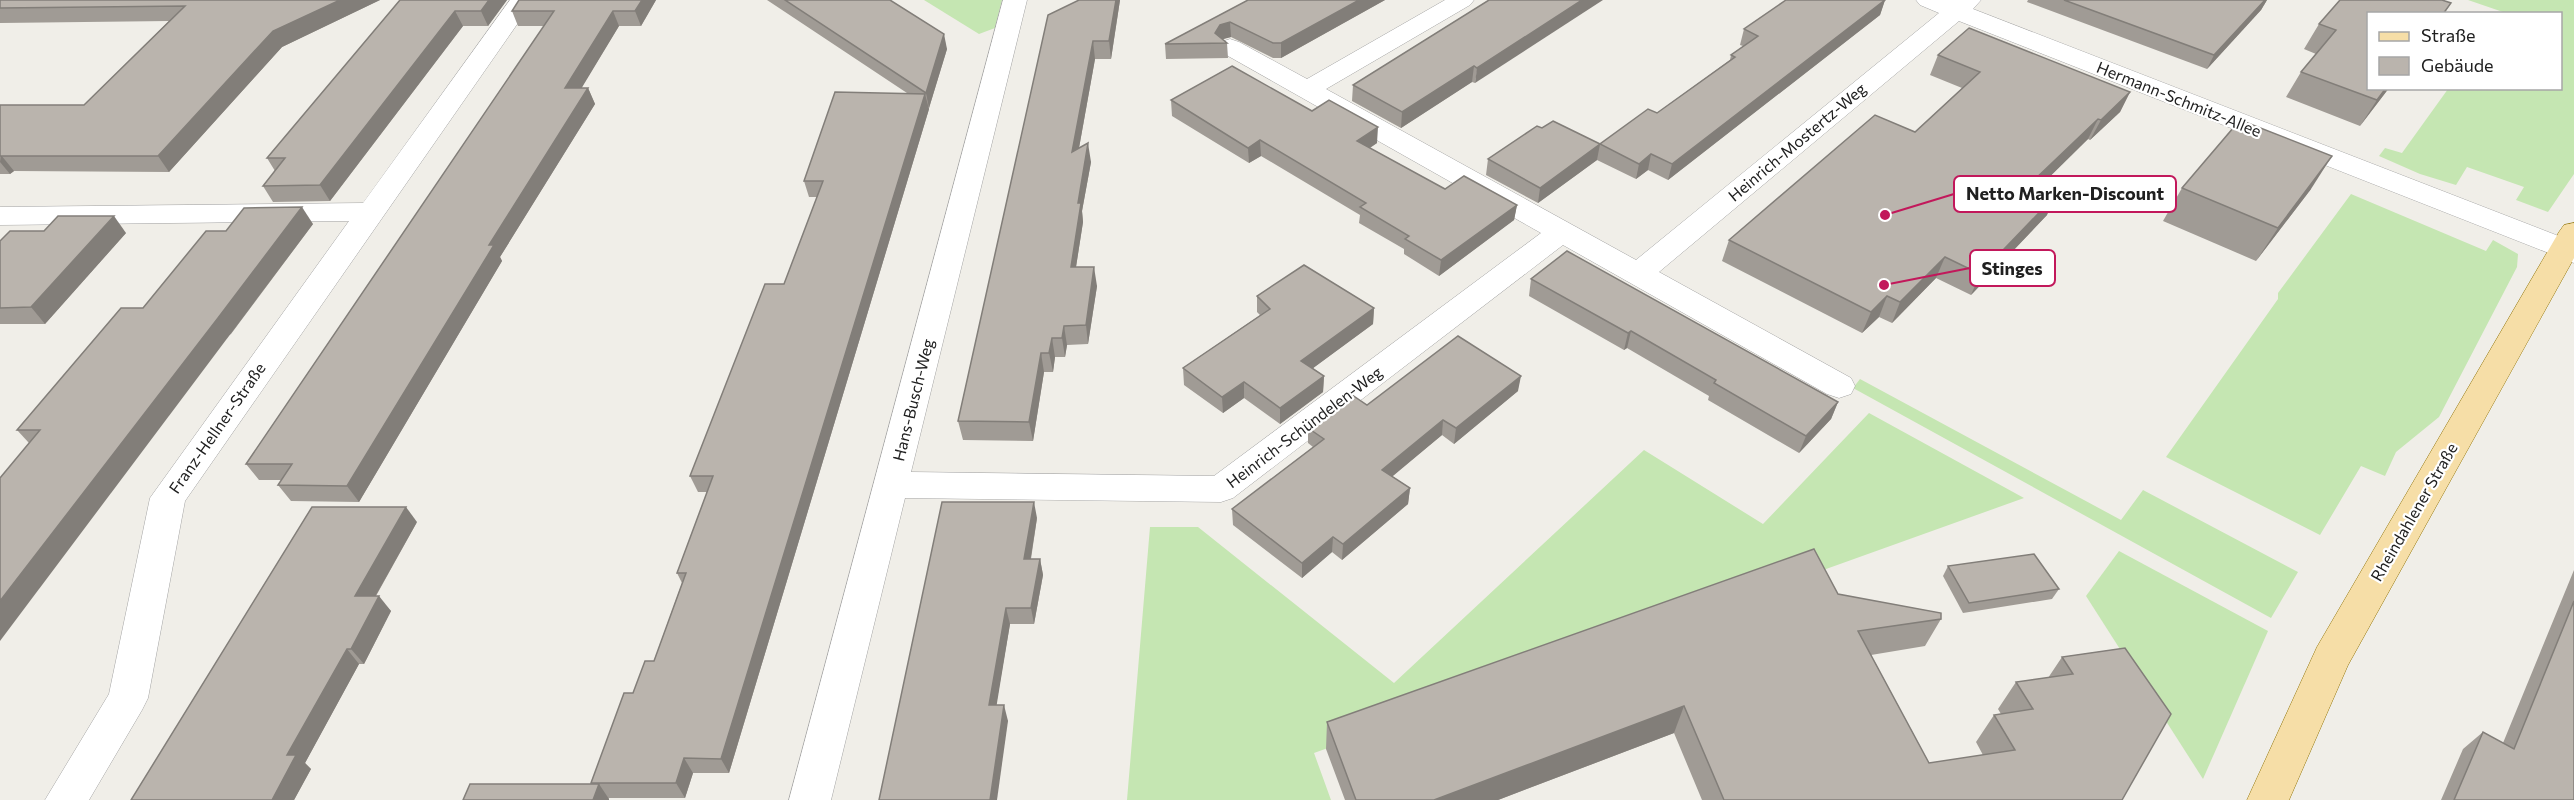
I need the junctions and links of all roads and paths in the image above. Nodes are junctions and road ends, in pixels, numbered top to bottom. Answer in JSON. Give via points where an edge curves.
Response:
{"nodes":[{"id":1,"x":522,"y":0,"type":"edge"},
{"id":2,"x":1015,"y":0,"type":"edge"},
{"id":3,"x":1462,"y":0,"type":"edge"},
{"id":4,"x":1928,"y":0,"type":"edge"},
{"id":5,"x":1962,"y":5,"type":"edge"},
{"id":6,"x":1230,"y":47,"type":"dead end"},
{"id":7,"x":1306,"y":90,"type":"junction"},
{"id":8,"x":371,"y":212,"type":"junction"},
{"id":9,"x":0,"y":216,"type":"edge"},
{"id":10,"x":1563,"y":231,"type":"junction"},
{"id":11,"x":2571,"y":245,"type":"edge"},
{"id":12,"x":1639,"y":273,"type":"junction"},
{"id":13,"x":1839,"y":386,"type":"dead end"},
{"id":14,"x":891,"y":485,"type":"junction"},
{"id":15,"x":66,"y":800,"type":"edge"},
{"id":16,"x":810,"y":800,"type":"edge"},
{"id":17,"x":2268,"y":800,"type":"edge"}],
"edges":[{"from":1,"to":8,"type":"street","name":"Franz-Hellner-Straße"},
{"from":2,"to":14,"type":"street","name":"Hans-Busch-Weg"},
{"from":3,"to":7,"type":"street"},
{"from":4,"to":5,"type":"street","name":"Hermann-Schmitz-Allee"},
{"from":5,"to":11,"type":"street","name":"Hermann-Schmitz-Allee"},
{"from":5,"to":12,"type":"street","name":"Heinrich-Mostertz-Weg"},
{"from":6,"to":7,"type":"street"},
{"from":7,"to":10,"type":"street"},
{"from":8,"to":9,"type":"street"},
{"from":8,"to":15,"type":"street","name":"Franz-Hellner-Straße","via":[[168,498],[128,698]]},
{"from":10,"to":12,"type":"street"},
{"from":10,"to":14,"type":"street","name":"Heinrich-Schündelen-Weg","via":[[1221,489]]},
{"from":11,"to":17,"type":"main road","name":"Rheindahlener Straße","via":[[2337,649]]},
{"from":12,"to":13,"type":"street"},
{"from":14,"to":16,"type":"street","name":"Hans-Busch-Weg"}]}
